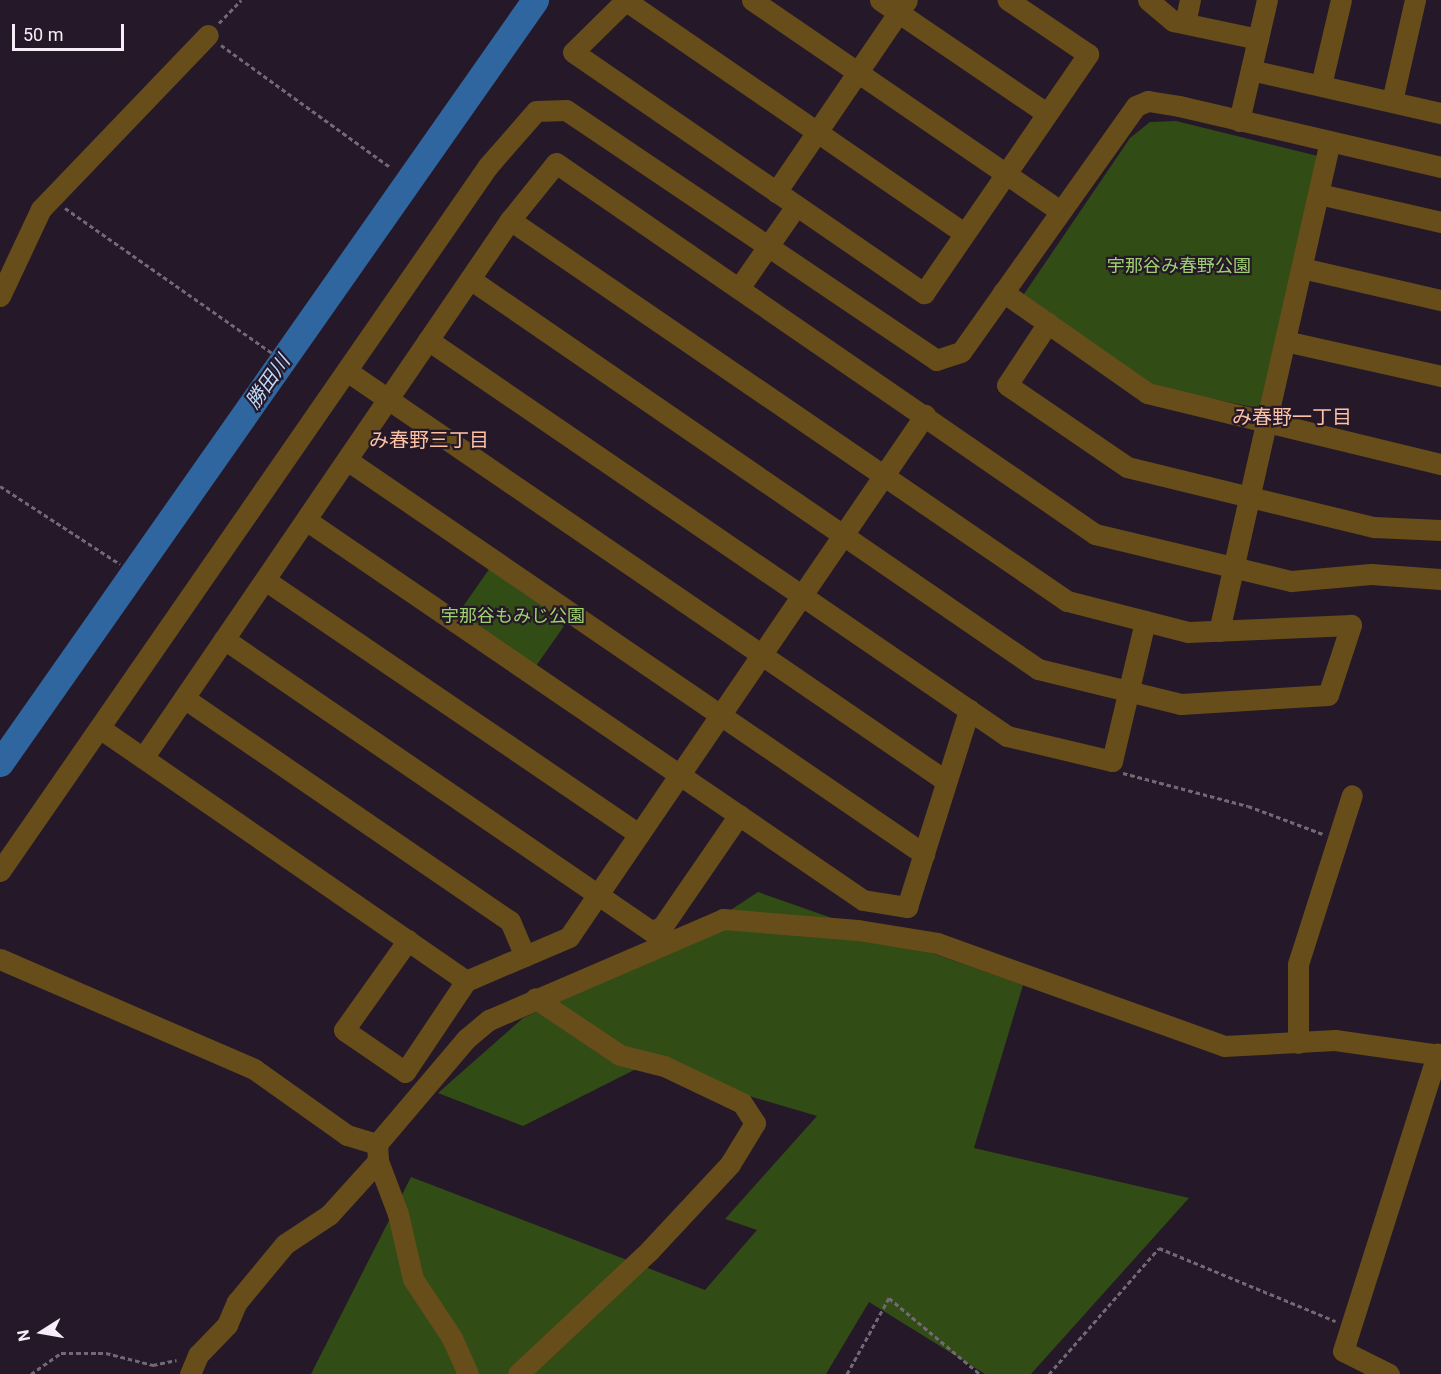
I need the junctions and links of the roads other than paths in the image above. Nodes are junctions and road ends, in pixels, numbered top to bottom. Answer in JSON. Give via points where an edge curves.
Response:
{"nodes":[{"id":1,"x":625,"y":0,"type":"edge"},
{"id":2,"x":752,"y":0,"type":"edge"},
{"id":3,"x":880,"y":0,"type":"edge"},
{"id":4,"x":1008,"y":0,"type":"edge"},
{"id":5,"x":1148,"y":0,"type":"edge"},
{"id":6,"x":1190,"y":0,"type":"edge"},
{"id":7,"x":1267,"y":0,"type":"edge"},
{"id":8,"x":1341,"y":0,"type":"edge"},
{"id":9,"x":1415,"y":0,"type":"edge"},
{"id":10,"x":903,"y":6,"type":"edge"},
{"id":11,"x":1185,"y":23,"type":"junction"},
{"id":12,"x":208,"y":35,"type":"road end"},
{"id":13,"x":1258,"y":39,"type":"junction"},
{"id":14,"x":1251,"y":70,"type":"junction"},
{"id":15,"x":858,"y":73,"type":"junction"},
{"id":16,"x":1321,"y":86,"type":"junction"},
{"id":17,"x":1392,"y":101,"type":"junction"},
{"id":18,"x":1046,"y":113,"type":"junction"},
{"id":19,"x":1441,"y":113,"type":"edge"},
{"id":20,"x":1239,"y":121,"type":"junction"},
{"id":21,"x":818,"y":132,"type":"junction"},
{"id":22,"x":1330,"y":141,"type":"junction"},
{"id":23,"x":1441,"y":167,"type":"edge"},
{"id":24,"x":1005,"y":173,"type":"junction"},
{"id":25,"x":776,"y":192,"type":"junction"},
{"id":26,"x":1319,"y":194,"type":"junction"},
{"id":27,"x":796,"y":206,"type":"junction"},
{"id":28,"x":1060,"y":210,"type":"junction"},
{"id":29,"x":510,"y":220,"type":"junction"},
{"id":30,"x":1441,"y":222,"type":"edge"},
{"id":31,"x":964,"y":233,"type":"junction"},
{"id":32,"x":768,"y":247,"type":"junction"},
{"id":33,"x":9,"y":255,"type":"edge"},
{"id":34,"x":1302,"y":268,"type":"junction"},
{"id":35,"x":470,"y":279,"type":"junction"},
{"id":36,"x":739,"y":288,"type":"junction"},
{"id":37,"x":1003,"y":292,"type":"junction"},
{"id":38,"x":0,"y":296,"type":"edge"},
{"id":39,"x":1441,"y":300,"type":"edge"},
{"id":40,"x":1048,"y":323,"type":"junction"},
{"id":41,"x":428,"y":340,"type":"junction"},
{"id":42,"x":1285,"y":341,"type":"junction"},
{"id":43,"x":347,"y":371,"type":"junction"},
{"id":44,"x":1441,"y":376,"type":"edge"},
{"id":45,"x":388,"y":399,"type":"junction"},
{"id":46,"x":925,"y":415,"type":"junction"},
{"id":47,"x":1267,"y":422,"type":"junction"},
{"id":48,"x":347,"y":460,"type":"junction"},
{"id":49,"x":1441,"y":464,"type":"edge"},
{"id":50,"x":884,"y":475,"type":"junction"},
{"id":51,"x":1250,"y":496,"type":"junction"},
{"id":52,"x":306,"y":520,"type":"junction"},
{"id":53,"x":1441,"y":530,"type":"edge"},
{"id":54,"x":843,"y":535,"type":"junction"},
{"id":55,"x":1233,"y":567,"type":"junction"},
{"id":56,"x":1441,"y":579,"type":"edge"},
{"id":57,"x":265,"y":580,"type":"junction"},
{"id":58,"x":802,"y":595,"type":"junction"},
{"id":59,"x":1145,"y":621,"type":"junction"},
{"id":60,"x":1219,"y":631,"type":"junction"},
{"id":61,"x":224,"y":639,"type":"junction"},
{"id":62,"x":761,"y":654,"type":"junction"},
{"id":63,"x":1128,"y":691,"type":"junction"},
{"id":64,"x":184,"y":698,"type":"junction"},
{"id":65,"x":969,"y":710,"type":"junction"},
{"id":66,"x":720,"y":714,"type":"junction"},
{"id":67,"x":101,"y":729,"type":"junction"},
{"id":68,"x":143,"y":758,"type":"junction"},
{"id":69,"x":680,"y":774,"type":"junction"},
{"id":70,"x":946,"y":781,"type":"junction"},
{"id":71,"x":1352,"y":795,"type":"dead end"},
{"id":72,"x":739,"y":815,"type":"junction"},
{"id":73,"x":639,"y":834,"type":"junction"},
{"id":74,"x":924,"y":854,"type":"junction"},
{"id":75,"x":0,"y":871,"type":"edge"},
{"id":76,"x":598,"y":894,"type":"junction"},
{"id":77,"x":408,"y":940,"type":"junction"},
{"id":78,"x":525,"y":956,"type":"junction"},
{"id":79,"x":0,"y":959,"type":"edge"},
{"id":80,"x":466,"y":981,"type":"junction"},
{"id":81,"x":535,"y":998,"type":"junction"},
{"id":82,"x":1298,"y":1043,"type":"junction"},
{"id":83,"x":1439,"y":1054,"type":"edge"},
{"id":84,"x":377,"y":1153,"type":"junction"},
{"id":85,"x":194,"y":1365,"type":"edge"},
{"id":86,"x":468,"y":1374,"type":"edge"},
{"id":87,"x":518,"y":1374,"type":"edge"},
{"id":88,"x":1389,"y":1374,"type":"edge"}],
"edges":[{"from":1,"to":21,"type":"street"},
{"from":1,"to":25,"type":"street","via":[[573,52]]},
{"from":2,"to":15,"type":"street"},
{"from":3,"to":10,"type":"street"},
{"from":4,"to":18,"type":"street","via":[[1088,54]]},
{"from":5,"to":11,"type":"street","via":[[1173,21]]},
{"from":6,"to":11,"type":"street"},
{"from":7,"to":13,"type":"street"},
{"from":8,"to":16,"type":"street"},
{"from":9,"to":17,"type":"street"},
{"from":10,"to":15,"type":"street"},
{"from":10,"to":18,"type":"street"},
{"from":11,"to":13,"type":"street"},
{"from":12,"to":33,"type":"street","via":[[51,198]]},
{"from":13,"to":14,"type":"street"},
{"from":14,"to":16,"type":"street"},
{"from":14,"to":20,"type":"street"},
{"from":15,"to":21,"type":"street"},
{"from":15,"to":24,"type":"street"},
{"from":16,"to":17,"type":"street"},
{"from":17,"to":19,"type":"street"},
{"from":18,"to":24,"type":"street"},
{"from":20,"to":22,"type":"street"},
{"from":20,"to":28,"type":"street","via":[[1161,102],[1136,106]]},
{"from":21,"to":25,"type":"street"},
{"from":21,"to":31,"type":"street"},
{"from":22,"to":23,"type":"street"},
{"from":22,"to":26,"type":"street"},
{"from":24,"to":28,"type":"street"},
{"from":24,"to":31,"type":"street"},
{"from":25,"to":27,"type":"street"},
{"from":26,"to":30,"type":"street"},
{"from":26,"to":34,"type":"street"},
{"from":27,"to":31,"type":"street","via":[[924,293]]},
{"from":27,"to":32,"type":"street"},
{"from":28,"to":37,"type":"street"},
{"from":29,"to":35,"type":"street"},
{"from":29,"to":36,"type":"street","via":[[556,163]]},
{"from":29,"to":50,"type":"street"},
{"from":32,"to":36,"type":"street"},
{"from":32,"to":37,"type":"street","via":[[936,360],[961,352]]},
{"from":32,"to":43,"type":"street","via":[[566,110],[546,107],[522,123],[488,166]]},
{"from":33,"to":38,"type":"street"},
{"from":34,"to":39,"type":"street"},
{"from":34,"to":42,"type":"street"},
{"from":35,"to":41,"type":"street"},
{"from":35,"to":54,"type":"street"},
{"from":36,"to":46,"type":"street"},
{"from":37,"to":40,"type":"street"},
{"from":40,"to":47,"type":"street","via":[[1147,393]]},
{"from":40,"to":51,"type":"street","via":[[1007,386],[1127,467]]},
{"from":41,"to":45,"type":"street"},
{"from":41,"to":58,"type":"street"},
{"from":42,"to":44,"type":"street"},
{"from":42,"to":47,"type":"street"},
{"from":43,"to":45,"type":"street"},
{"from":43,"to":67,"type":"street"},
{"from":45,"to":48,"type":"street"},
{"from":45,"to":62,"type":"street"},
{"from":46,"to":50,"type":"street"},
{"from":46,"to":55,"type":"street","via":[[1095,534]]},
{"from":47,"to":49,"type":"street"},
{"from":47,"to":51,"type":"street"},
{"from":48,"to":52,"type":"street"},
{"from":48,"to":66,"type":"street"},
{"from":50,"to":54,"type":"street"},
{"from":50,"to":59,"type":"street","via":[[1067,601]]},
{"from":51,"to":53,"type":"street","via":[[1374,527]]},
{"from":51,"to":55,"type":"street"},
{"from":52,"to":57,"type":"street"},
{"from":52,"to":69,"type":"street"},
{"from":54,"to":58,"type":"street"},
{"from":54,"to":63,"type":"street","via":[[1038,669]]},
{"from":55,"to":56,"type":"street","via":[[1291,581],[1371,574]]},
{"from":55,"to":60,"type":"street"},
{"from":57,"to":61,"type":"street"},
{"from":57,"to":73,"type":"street"},
{"from":58,"to":62,"type":"street"},
{"from":58,"to":65,"type":"street"},
{"from":59,"to":60,"type":"street","via":[[1188,632]]},
{"from":59,"to":63,"type":"street"},
{"from":60,"to":63,"type":"street","via":[[1351,625],[1328,695],[1181,704]]},
{"from":61,"to":64,"type":"street"},
{"from":61,"to":76,"type":"street"},
{"from":62,"to":66,"type":"street"},
{"from":62,"to":70,"type":"street"},
{"from":63,"to":65,"type":"street","via":[[1112,761],[1007,736]]},
{"from":64,"to":68,"type":"street"},
{"from":64,"to":78,"type":"street","via":[[510,921]]},
{"from":65,"to":70,"type":"street"},
{"from":66,"to":69,"type":"street"},
{"from":66,"to":74,"type":"street"},
{"from":67,"to":68,"type":"street"},
{"from":67,"to":75,"type":"street"},
{"from":68,"to":77,"type":"street"},
{"from":69,"to":72,"type":"street"},
{"from":69,"to":73,"type":"street"},
{"from":70,"to":74,"type":"street"},
{"from":71,"to":82,"type":"street","via":[[1298,964]]},
{"from":72,"to":74,"type":"street","via":[[863,900],[908,907]]},
{"from":72,"to":76,"type":"street","via":[[662,927],[651,931]]},
{"from":73,"to":76,"type":"street"},
{"from":76,"to":78,"type":"street","via":[[569,937]]},
{"from":77,"to":80,"type":"street"},
{"from":77,"to":80,"type":"street","via":[[344,1030],[405,1072]]},
{"from":78,"to":80,"type":"street"},
{"from":79,"to":84,"type":"street","via":[[254,1069]]},
{"from":81,"to":82,"type":"street","via":[[696,927],[758,919],[937,943],[1224,1046]]},
{"from":81,"to":84,"type":"street","via":[[466,1039]]},
{"from":81,"to":87,"type":"street","via":[[620,1055],[664,1066],[742,1103],[755,1123],[730,1164],[650,1251]]},
{"from":82,"to":83,"type":"street","via":[[1363,1042]]},
{"from":83,"to":88,"type":"street","via":[[1343,1351]]},
{"from":84,"to":85,"type":"street","via":[[329,1215],[285,1244],[237,1302],[215,1341]]},
{"from":84,"to":86,"type":"street","via":[[398,1214],[413,1279],[452,1338]]}]}
